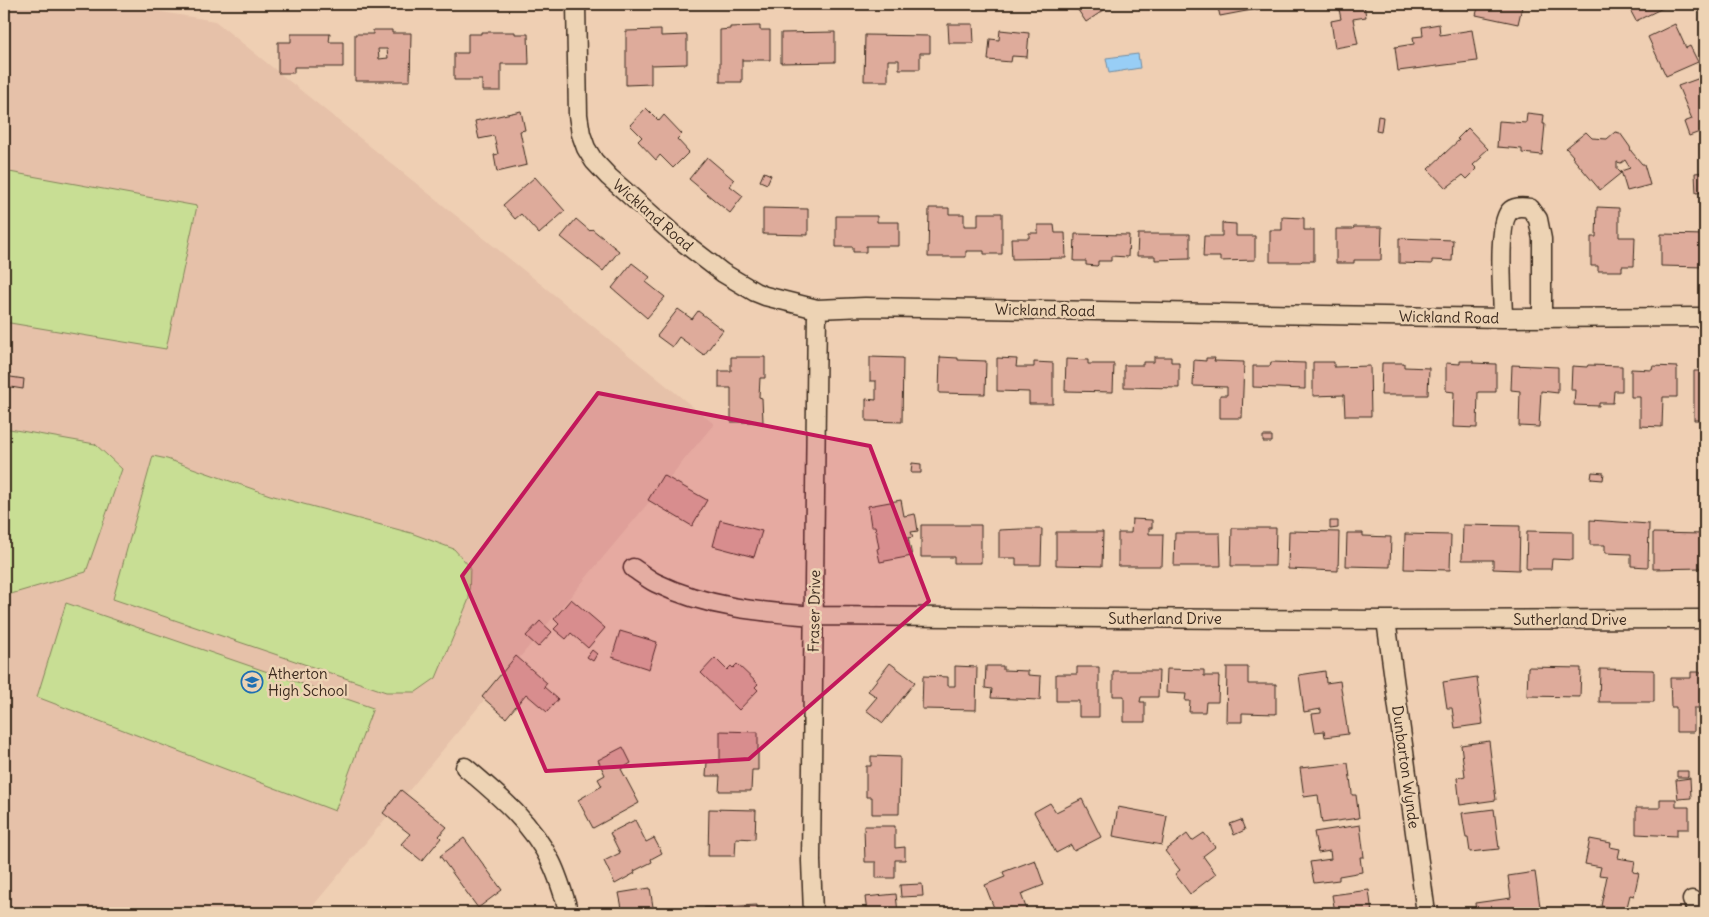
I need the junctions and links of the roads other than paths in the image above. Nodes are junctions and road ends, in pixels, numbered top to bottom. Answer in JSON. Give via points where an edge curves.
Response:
{"nodes":[{"id":1,"x":576,"y":4,"type":"edge"},
{"id":2,"x":817,"y":309,"type":"junction"},
{"id":3,"x":1542,"y":317,"type":"junction"},
{"id":4,"x":1705,"y":317,"type":"edge"},
{"id":5,"x":1503,"y":318,"type":"junction"},
{"id":6,"x":633,"y":568,"type":"dead end"},
{"id":7,"x":814,"y":616,"type":"junction"},
{"id":8,"x":1705,"y":619,"type":"edge"},
{"id":9,"x":1386,"y":620,"type":"junction"},
{"id":10,"x":465,"y":767,"type":"dead end"},
{"id":11,"x":569,"y":913,"type":"edge"},
{"id":12,"x":813,"y":913,"type":"edge"},
{"id":13,"x":1426,"y":913,"type":"edge"}],
"edges":[{"from":1,"to":2,"type":"street","name":"Wickland Road","via":[[578,115],[581,134],[594,161],[679,239],[723,273],[765,296]]},
{"from":2,"to":5,"type":"street","name":"Wickland Road","via":[[864,307]]},
{"from":2,"to":7,"type":"street","name":"Fraser Drive"},
{"from":3,"to":4,"type":"street","name":"Wickland Road"},
{"from":3,"to":5,"type":"street","name":"Wickland Road"},
{"from":3,"to":5,"type":"street","via":[[1542,239],[1538,219],[1530,208],[1522,207],[1512,210],[1505,218],[1502,235]]},
{"from":6,"to":7,"type":"street","name":"Sutherland Drive","via":[[656,583],[715,604]]},
{"from":7,"to":9,"type":"street","name":"Sutherland Drive"},
{"from":7,"to":12,"type":"street","name":"Fraser Drive"},
{"from":8,"to":9,"type":"street","name":"Sutherland Drive"},
{"from":9,"to":13,"type":"street","name":"Dunbarton Wynde"},
{"from":10,"to":11,"type":"street","via":[[505,801],[536,836],[556,874]]}]}
